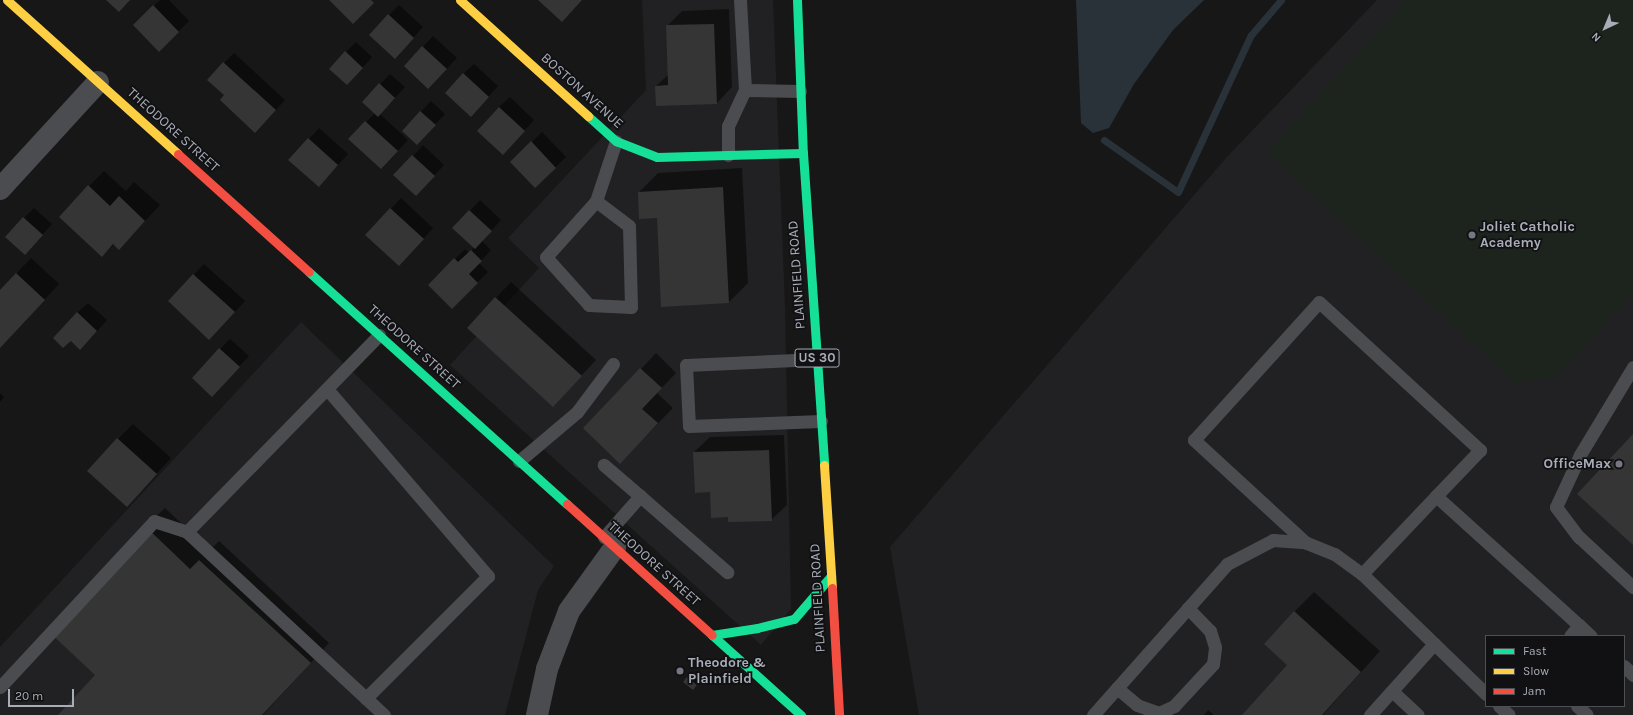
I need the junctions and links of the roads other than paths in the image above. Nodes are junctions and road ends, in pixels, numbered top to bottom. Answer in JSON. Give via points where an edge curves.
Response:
{"nodes":[{"id":1,"x":8,"y":0,"type":"edge"},
{"id":2,"x":460,"y":0,"type":"edge"},
{"id":3,"x":740,"y":0,"type":"edge"},
{"id":4,"x":797,"y":0,"type":"edge"},
{"id":5,"x":98,"y":82,"type":"junction"},
{"id":6,"x":745,"y":90,"type":"junction"},
{"id":7,"x":800,"y":91,"type":"junction"},
{"id":8,"x":616,"y":141,"type":"junction"},
{"id":9,"x":803,"y":153,"type":"junction"},
{"id":10,"x":728,"y":155,"type":"junction"},
{"id":11,"x":0,"y":189,"type":"edge"},
{"id":12,"x":596,"y":201,"type":"junction"},
{"id":13,"x":379,"y":335,"type":"junction"},
{"id":14,"x":817,"y":359,"type":"junction"},
{"id":15,"x":613,"y":364,"type":"dead end"},
{"id":16,"x":1633,"y":367,"type":"edge"},
{"id":17,"x":327,"y":389,"type":"junction"},
{"id":18,"x":821,"y":421,"type":"junction"},
{"id":19,"x":519,"y":461,"type":"junction"},
{"id":20,"x":604,"y":465,"type":"dead end"},
{"id":21,"x":640,"y":496,"type":"junction"},
{"id":22,"x":1436,"y":496,"type":"junction"},
{"id":23,"x":187,"y":532,"type":"junction"},
{"id":24,"x":609,"y":542,"type":"junction"},
{"id":25,"x":1306,"y":542,"type":"junction"},
{"id":26,"x":727,"y":572,"type":"dead end"},
{"id":27,"x":1362,"y":574,"type":"junction"},
{"id":28,"x":831,"y":576,"type":"junction"},
{"id":29,"x":1633,"y":587,"type":"edge"},
{"id":30,"x":1188,"y":608,"type":"junction"},
{"id":31,"x":1579,"y":625,"type":"junction"},
{"id":32,"x":712,"y":635,"type":"junction"},
{"id":33,"x":1571,"y":635,"type":"edge"},
{"id":34,"x":1590,"y":635,"type":"edge"},
{"id":35,"x":1434,"y":644,"type":"junction"},
{"id":36,"x":1625,"y":667,"type":"edge"},
{"id":37,"x":1633,"y":674,"type":"edge"},
{"id":38,"x":0,"y":687,"type":"edge"},
{"id":39,"x":1116,"y":688,"type":"junction"},
{"id":40,"x":1392,"y":691,"type":"junction"},
{"id":41,"x":1485,"y":693,"type":"edge"},
{"id":42,"x":366,"y":698,"type":"junction"},
{"id":43,"x":1578,"y":707,"type":"edge"},
{"id":44,"x":384,"y":715,"type":"edge"},
{"id":45,"x":537,"y":715,"type":"edge"},
{"id":46,"x":801,"y":715,"type":"edge"},
{"id":47,"x":839,"y":715,"type":"edge"},
{"id":48,"x":1092,"y":715,"type":"edge"},
{"id":49,"x":1370,"y":715,"type":"edge"},
{"id":50,"x":1418,"y":715,"type":"edge"},
{"id":51,"x":1586,"y":715,"type":"edge"}],
"edges":[{"from":1,"to":5,"type":"main road","name":"THEODORE STREET"},
{"from":2,"to":8,"type":"main road","name":"BOSTON AVENUE"},
{"from":3,"to":6,"type":"lane"},
{"from":4,"to":7,"type":"main road","name":"PLAINFIELD ROAD","number":"US 30"},
{"from":5,"to":11,"type":"street"},
{"from":5,"to":13,"type":"main road","name":"THEODORE STREET"},
{"from":6,"to":7,"type":"lane"},
{"from":6,"to":10,"type":"lane","via":[[728,126]]},
{"from":7,"to":9,"type":"main road","name":"PLAINFIELD ROAD","number":"US 30"},
{"from":8,"to":10,"type":"main road","name":"BOSTON AVENUE","via":[[657,157]]},
{"from":8,"to":12,"type":"lane"},
{"from":9,"to":10,"type":"main road","name":"BOSTON AVENUE"},
{"from":9,"to":14,"type":"main road","name":"PLAINFIELD ROAD","number":"US 30"},
{"from":12,"to":12,"type":"lane","via":[[546,257],[589,305],[631,307],[629,226]]},
{"from":13,"to":17,"type":"lane"},
{"from":13,"to":19,"type":"main road","name":"THEODORE STREET"},
{"from":14,"to":18,"type":"main road","name":"PLAINFIELD ROAD","number":"US 30"},
{"from":14,"to":18,"type":"lane","via":[[686,365],[689,426]]},
{"from":15,"to":19,"type":"lane","via":[[577,412]]},
{"from":16,"to":29,"type":"lane","via":[[1580,455],[1556,507],[1579,537]]},
{"from":17,"to":23,"type":"lane"},
{"from":17,"to":42,"type":"lane","via":[[488,576]]},
{"from":18,"to":28,"type":"main road","name":"PLAINFIELD ROAD","number":"US 30"},
{"from":19,"to":24,"type":"main road","name":"THEODORE STREET"},
{"from":20,"to":21,"type":"lane"},
{"from":21,"to":24,"type":"lane"},
{"from":21,"to":26,"type":"lane"},
{"from":22,"to":25,"type":"lane","via":[[1480,450],[1319,302],[1194,440]]},
{"from":22,"to":27,"type":"lane"},
{"from":22,"to":31,"type":"lane"},
{"from":23,"to":38,"type":"lane","via":[[154,521]]},
{"from":23,"to":42,"type":"lane"},
{"from":24,"to":32,"type":"main road","name":"THEODORE STREET"},
{"from":24,"to":45,"type":"street","via":[[569,611],[547,669]]},
{"from":25,"to":27,"type":"lane","via":[[1334,554]]},
{"from":25,"to":30,"type":"lane","via":[[1273,540],[1227,564]]},
{"from":27,"to":35,"type":"lane"},
{"from":28,"to":32,"type":"main road","via":[[794,619]]},
{"from":28,"to":47,"type":"main road","name":"PLAINFIELD ROAD","number":"US 30"},
{"from":30,"to":39,"type":"lane"},
{"from":30,"to":39,"type":"lane","via":[[1210,631],[1215,648],[1214,664],[1174,706],[1159,713],[1137,705]]},
{"from":31,"to":33,"type":"lane"},
{"from":31,"to":34,"type":"lane"},
{"from":32,"to":46,"type":"main road","name":"THEODORE STREET"},
{"from":35,"to":40,"type":"lane"},
{"from":35,"to":41,"type":"lane"},
{"from":36,"to":37,"type":"lane"},
{"from":39,"to":48,"type":"lane"},
{"from":40,"to":49,"type":"lane"},
{"from":40,"to":50,"type":"lane"},
{"from":42,"to":44,"type":"lane"},
{"from":43,"to":51,"type":"lane"}]}
